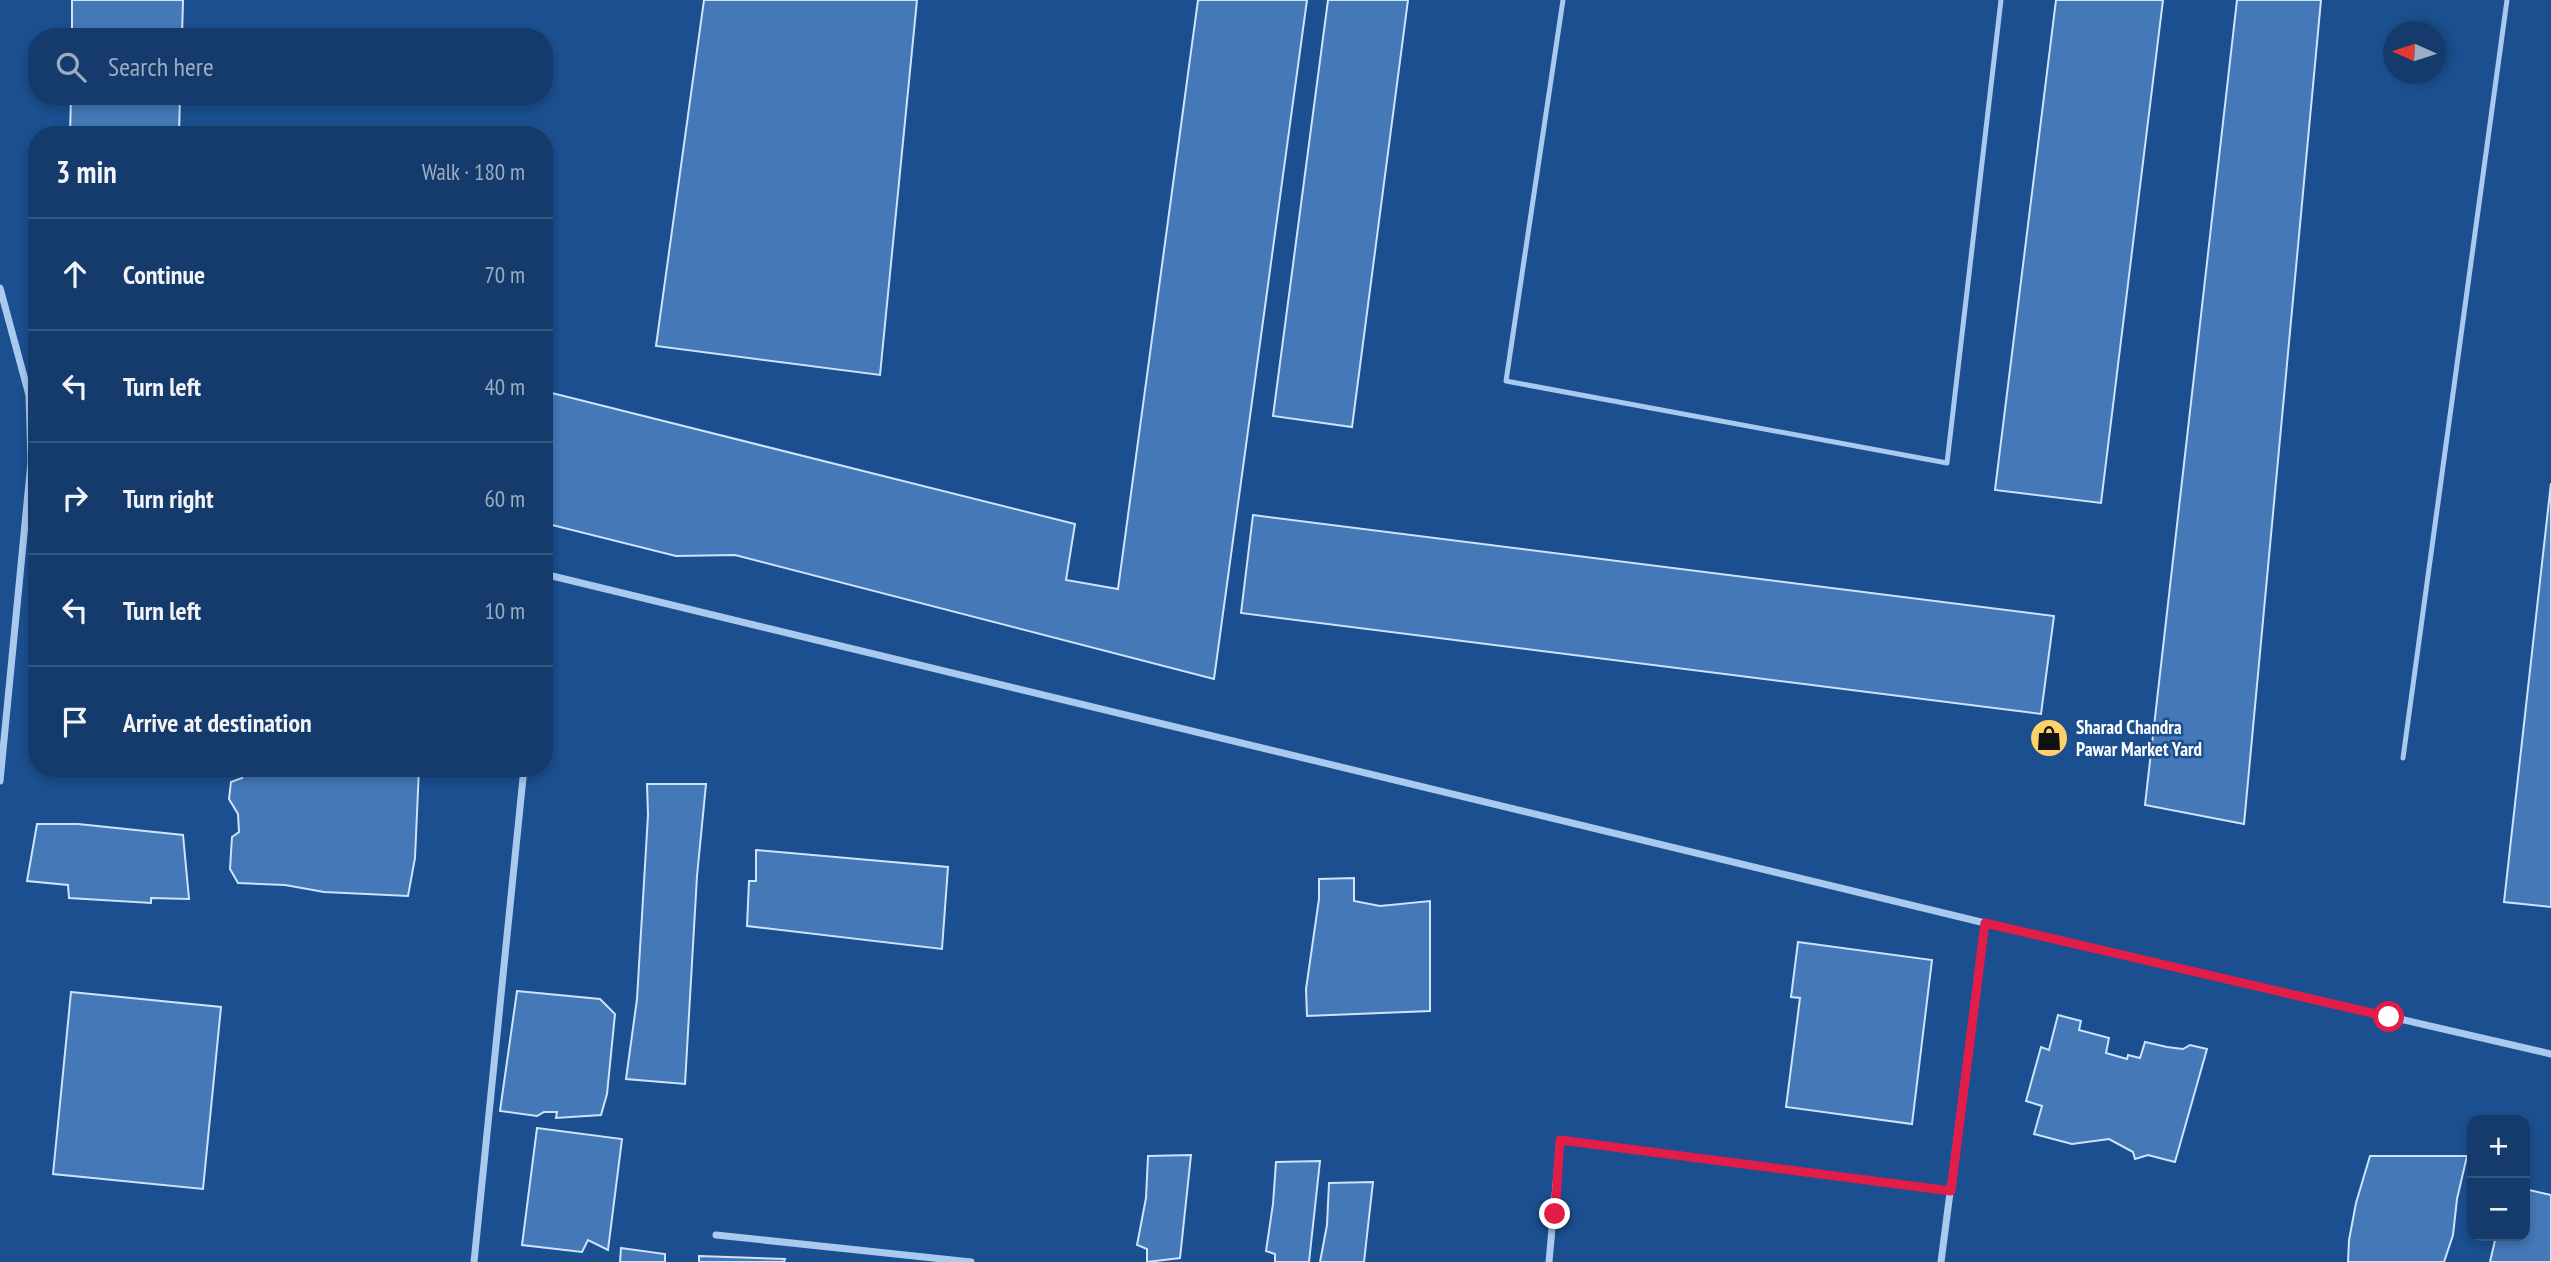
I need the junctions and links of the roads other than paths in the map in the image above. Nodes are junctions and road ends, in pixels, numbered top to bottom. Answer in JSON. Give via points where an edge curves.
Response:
{"nodes":[{"id":1,"x":1563,"y":0,"type":"edge"},
{"id":2,"x":2001,"y":0,"type":"edge"},
{"id":3,"x":2507,"y":0,"type":"edge"},
{"id":4,"x":0,"y":288,"type":"edge"},
{"id":5,"x":28,"y":391,"type":"edge"},
{"id":6,"x":28,"y":514,"type":"edge"},
{"id":7,"x":553,"y":576,"type":"edge"},
{"id":8,"x":4,"y":716,"type":"edge"},
{"id":9,"x":2403,"y":758,"type":"dead end"},
{"id":10,"x":523,"y":777,"type":"edge"},
{"id":11,"x":0,"y":781,"type":"edge"},
{"id":12,"x":1985,"y":923,"type":"junction"},
{"id":13,"x":2551,"y":1054,"type":"edge"},
{"id":14,"x":1951,"y":1191,"type":"junction"},
{"id":15,"x":716,"y":1235,"type":"dead end"},
{"id":16,"x":474,"y":1262,"type":"edge"},
{"id":17,"x":971,"y":1262,"type":"edge"},
{"id":18,"x":1549,"y":1262,"type":"edge"},
{"id":19,"x":1941,"y":1262,"type":"edge"}],
"edges":[{"from":1,"to":2,"type":"lane","via":[[1506,381],[1947,463]]},
{"from":3,"to":9,"type":"lane"},
{"from":4,"to":5,"type":"street"},
{"from":6,"to":8,"type":"street"},
{"from":7,"to":12,"type":"street"},
{"from":8,"to":11,"type":"street"},
{"from":10,"to":16,"type":"street"},
{"from":12,"to":13,"type":"street"},
{"from":12,"to":14,"type":"street"},
{"from":14,"to":18,"type":"street","via":[[1560,1140]]},
{"from":14,"to":19,"type":"street"},
{"from":15,"to":17,"type":"street"}]}
